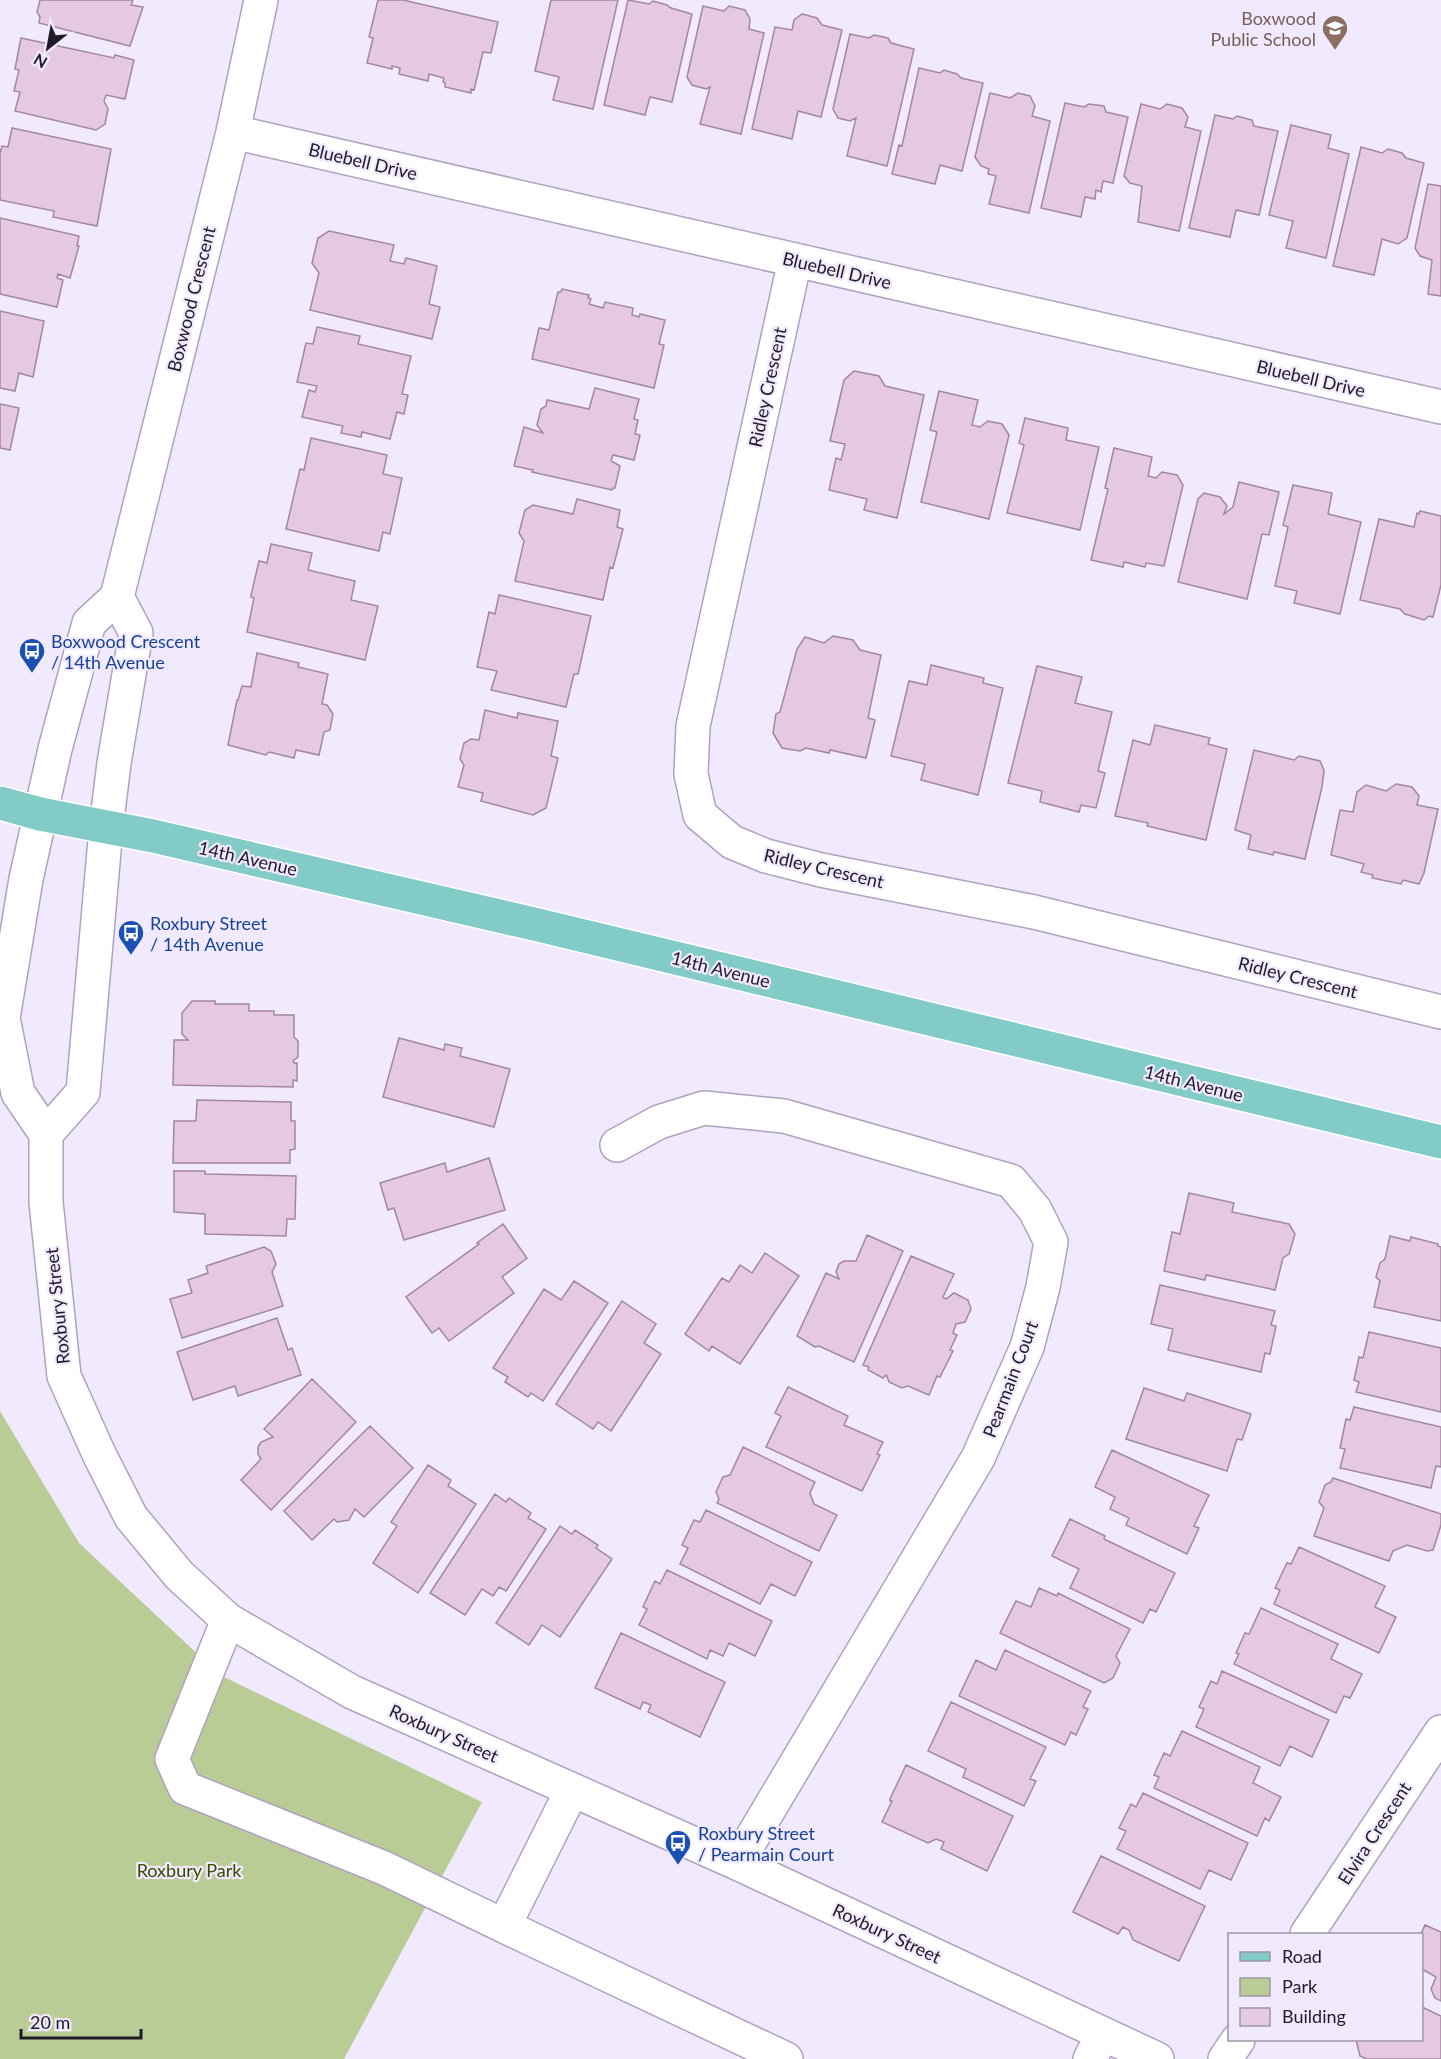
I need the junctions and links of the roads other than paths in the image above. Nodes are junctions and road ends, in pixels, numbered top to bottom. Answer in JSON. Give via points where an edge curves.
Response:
{"nodes":[{"id":1,"x":261,"y":0,"type":"edge"},
{"id":2,"x":233,"y":132,"type":"junction"},
{"id":3,"x":795,"y":260,"type":"junction"},
{"id":4,"x":1441,"y":408,"type":"edge"},
{"id":5,"x":117,"y":597,"type":"junction"},
{"id":6,"x":0,"y":803,"type":"edge"},
{"id":7,"x":40,"y":814,"type":"junction"},
{"id":8,"x":106,"y":828,"type":"junction"},
{"id":9,"x":1441,"y":1012,"type":"edge"},
{"id":10,"x":46,"y":1134,"type":"junction"},
{"id":11,"x":1441,"y":1142,"type":"edge"},
{"id":12,"x":617,"y":1145,"type":"dead end"},
{"id":13,"x":228,"y":1620,"type":"junction"},
{"id":14,"x":1441,"y":1732,"type":"edge"},
{"id":15,"x":572,"y":1790,"type":"junction"},
{"id":16,"x":737,"y":1863,"type":"junction"},
{"id":17,"x":504,"y":1926,"type":"junction"},
{"id":18,"x":1308,"y":1933,"type":"edge"},
{"id":19,"x":1237,"y":2041,"type":"edge"},
{"id":20,"x":1097,"y":2046,"type":"edge"},
{"id":21,"x":786,"y":2059,"type":"edge"},
{"id":22,"x":1157,"y":2059,"type":"edge"},
{"id":23,"x":1225,"y":2059,"type":"edge"}],
"edges":[{"from":1,"to":2,"type":"street","name":"Boxwood Crescent"},
{"from":2,"to":3,"type":"street","name":"Bluebell Drive"},
{"from":2,"to":5,"type":"street","name":"Boxwood Crescent"},
{"from":3,"to":4,"type":"street","name":"Bluebell Drive"},
{"from":3,"to":9,"type":"street","name":"Ridley Crescent","via":[[693,726],[691,774],[700,815],[732,842],[766,856],[1034,912]]},
{"from":5,"to":7,"type":"street","via":[[89,623]]},
{"from":5,"to":8,"type":"street","via":[[136,633]]},
{"from":6,"to":7,"type":"main road","name":"14th Avenue"},
{"from":7,"to":8,"type":"main road","name":"14th Avenue"},
{"from":7,"to":10,"type":"street","via":[[3,1018],[18,1093]]},
{"from":8,"to":10,"type":"street","via":[[83,1092]]},
{"from":8,"to":11,"type":"main road","name":"14th Avenue","via":[[534,924]]},
{"from":10,"to":13,"type":"street","name":"Roxbury Street","via":[[46,1202],[64,1376],[130,1517],[178,1575]]},
{"from":12,"to":16,"type":"street","name":"Pearmain Court","via":[[659,1122],[704,1108],[784,1116],[1011,1181],[1035,1210],[1051,1242],[1027,1347],[978,1458]]},
{"from":13,"to":15,"type":"street","name":"Roxbury Street","via":[[352,1692]]},
{"from":13,"to":17,"type":"street","via":[[172,1759],[185,1788],[384,1868]]},
{"from":14,"to":18,"type":"street","name":"Elvira Crescent"},
{"from":15,"to":16,"type":"street","name":"Roxbury Street"},
{"from":15,"to":17,"type":"street"},
{"from":16,"to":20,"type":"street","name":"Roxbury Street"},
{"from":17,"to":21,"type":"street"},
{"from":19,"to":23,"type":"street"},
{"from":20,"to":22,"type":"street","name":"Roxbury Street"}]}
